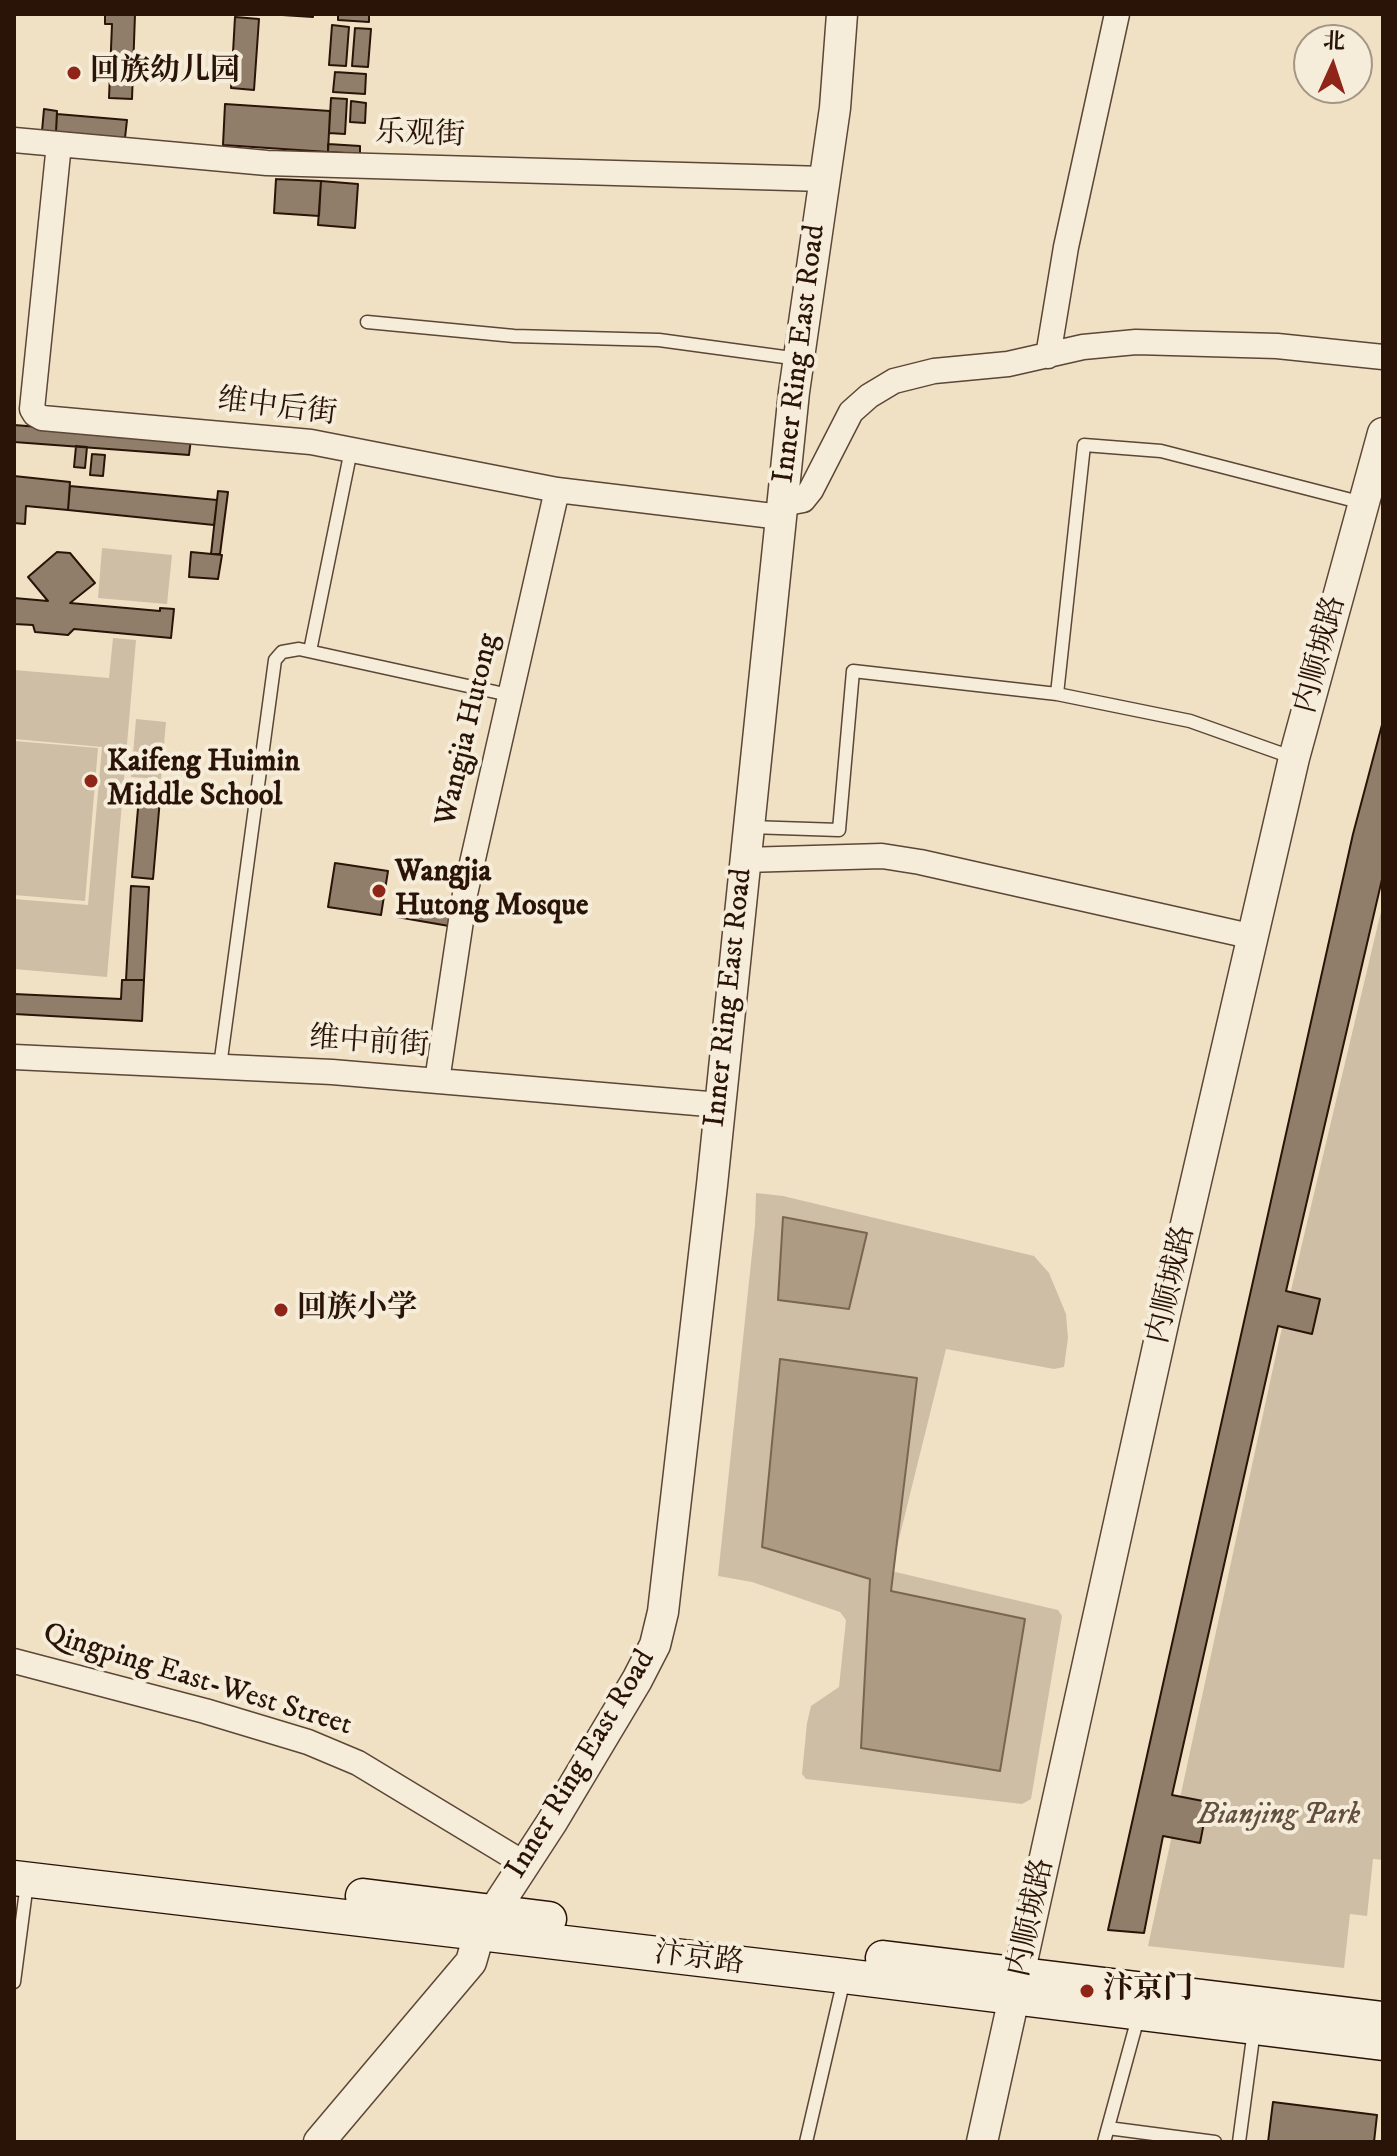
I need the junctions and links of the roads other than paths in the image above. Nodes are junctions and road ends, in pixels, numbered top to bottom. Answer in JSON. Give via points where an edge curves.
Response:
{"nodes":[{"id":1,"x":842,"y":14,"type":"edge"},
{"id":2,"x":1117,"y":14,"type":"edge"},
{"id":3,"x":14,"y":140,"type":"edge"},
{"id":4,"x":59,"y":144,"type":"junction"},
{"id":5,"x":824,"y":179,"type":"junction"},
{"id":6,"x":367,"y":322,"type":"dead end"},
{"id":7,"x":1048,"y":356,"type":"junction"},
{"id":8,"x":1383,"y":357,"type":"edge"},
{"id":9,"x":799,"y":359,"type":"junction"},
{"id":10,"x":1383,"y":433,"type":"edge"},
{"id":11,"x":351,"y":450,"type":"junction"},
{"id":12,"x":557,"y":490,"type":"junction"},
{"id":13,"x":1363,"y":503,"type":"junction"},
{"id":14,"x":782,"y":510,"type":"junction"},
{"id":15,"x":310,"y":651,"type":"junction"},
{"id":16,"x":1057,"y":694,"type":"junction"},
{"id":17,"x":509,"y":695,"type":"junction"},
{"id":18,"x":1294,"y":758,"type":"junction"},
{"id":19,"x":747,"y":827,"type":"junction"},
{"id":20,"x":744,"y":860,"type":"junction"},
{"id":21,"x":1254,"y":937,"type":"junction"},
{"id":22,"x":14,"y":1057,"type":"edge"},
{"id":23,"x":220,"y":1066,"type":"junction"},
{"id":24,"x":437,"y":1081,"type":"junction"},
{"id":25,"x":720,"y":1105,"type":"junction"},
{"id":26,"x":14,"y":1661,"type":"edge"},
{"id":27,"x":525,"y":1864,"type":"junction"},
{"id":28,"x":18,"y":1871,"type":"edge"},
{"id":29,"x":486,"y":1923,"type":"junction"},
{"id":30,"x":844,"y":1976,"type":"junction"},
{"id":31,"x":14,"y":1982,"type":"edge"},
{"id":32,"x":1018,"y":1986,"type":"junction"},
{"id":33,"x":1139,"y":2014,"type":"junction"},
{"id":34,"x":1383,"y":2019,"type":"edge"},
{"id":35,"x":1254,"y":2027,"type":"junction"},
{"id":36,"x":1383,"y":2043,"type":"edge"},
{"id":37,"x":1108,"y":2128,"type":"junction"},
{"id":38,"x":296,"y":2142,"type":"edge"},
{"id":39,"x":319,"y":2142,"type":"edge"},
{"id":40,"x":806,"y":2142,"type":"edge"},
{"id":41,"x":982,"y":2142,"type":"edge"},
{"id":42,"x":1104,"y":2142,"type":"edge"},
{"id":43,"x":1215,"y":2142,"type":"edge"},
{"id":44,"x":1239,"y":2142,"type":"edge"}],
"edges":[{"from":1,"to":5,"type":"street","name":"Inner Ring East Road"},
{"from":2,"to":7,"type":"street"},
{"from":3,"to":4,"type":"street","name":"乐观街"},
{"from":4,"to":5,"type":"street","name":"乐观街","via":[[267,163]]},
{"from":4,"to":11,"type":"street","name":"维中后街","via":[[35,414]]},
{"from":5,"to":9,"type":"street","name":"Inner Ring East Road"},
{"from":6,"to":9,"type":"lane","via":[[514,336],[659,340]]},
{"from":7,"to":8,"type":"street","via":[[1136,342],[1277,346]]},
{"from":7,"to":14,"type":"street","via":[[894,381],[851,412],[811,490]]},
{"from":9,"to":14,"type":"street","name":"Inner Ring East Road"},
{"from":10,"to":13,"type":"street","name":"内顺城路"},
{"from":11,"to":12,"type":"street","name":"维中后街"},
{"from":11,"to":15,"type":"lane"},
{"from":12,"to":14,"type":"street","name":"维中后街"},
{"from":12,"to":17,"type":"street","name":"Wangjia Hutong"},
{"from":13,"to":16,"type":"lane","via":[[1161,451],[1084,445]]},
{"from":13,"to":18,"type":"street","name":"内顺城路"},
{"from":14,"to":19,"type":"street","name":"Inner Ring East Road"},
{"from":15,"to":17,"type":"lane"},
{"from":15,"to":23,"type":"lane","via":[[291,648],[275,660]]},
{"from":16,"to":18,"type":"lane","via":[[1190,721]]},
{"from":16,"to":19,"type":"lane","via":[[853,671],[839,830]]},
{"from":17,"to":24,"type":"street","name":"Wangjia Hutong","via":[[465,894]]},
{"from":18,"to":21,"type":"street","name":"内顺城路"},
{"from":19,"to":20,"type":"street","name":"Inner Ring East Road"},
{"from":20,"to":21,"type":"street","via":[[882,856]]},
{"from":20,"to":25,"type":"street","name":"Inner Ring East Road"},
{"from":21,"to":32,"type":"street","name":"内顺城路"},
{"from":22,"to":23,"type":"street","name":"维中前街"},
{"from":23,"to":24,"type":"street","name":"维中前街"},
{"from":24,"to":25,"type":"street","name":"维中前街"},
{"from":25,"to":27,"type":"street","name":"Inner Ring East Road","via":[[672,1550],[655,1645]]},
{"from":26,"to":27,"type":"street","name":"Qingping East-West Street","via":[[320,1747],[358,1763]]},
{"from":27,"to":29,"type":"street","name":"Inner Ring East Road"},
{"from":28,"to":29,"type":"main road","name":"汴京路"},
{"from":28,"to":31,"type":"lane"},
{"from":29,"to":30,"type":"main road","name":"汴京路"},
{"from":29,"to":32,"type":"main road","name":"汴京路"},
{"from":29,"to":38,"type":"street","name":"Inner Ring East Road"},
{"from":29,"to":39,"type":"street","name":"Inner Ring East Road","via":[[471,1962]]},
{"from":30,"to":32,"type":"main road","name":"汴京路"},
{"from":30,"to":40,"type":"lane"},
{"from":32,"to":33,"type":"main road","name":"汴京路"},
{"from":32,"to":34,"type":"main road","name":"汴京路"},
{"from":32,"to":41,"type":"street","name":"内顺城路"},
{"from":33,"to":35,"type":"main road","name":"汴京路"},
{"from":33,"to":37,"type":"lane"},
{"from":35,"to":36,"type":"main road","name":"汴京路"},
{"from":35,"to":44,"type":"lane"},
{"from":37,"to":42,"type":"lane"},
{"from":37,"to":43,"type":"lane"}]}
